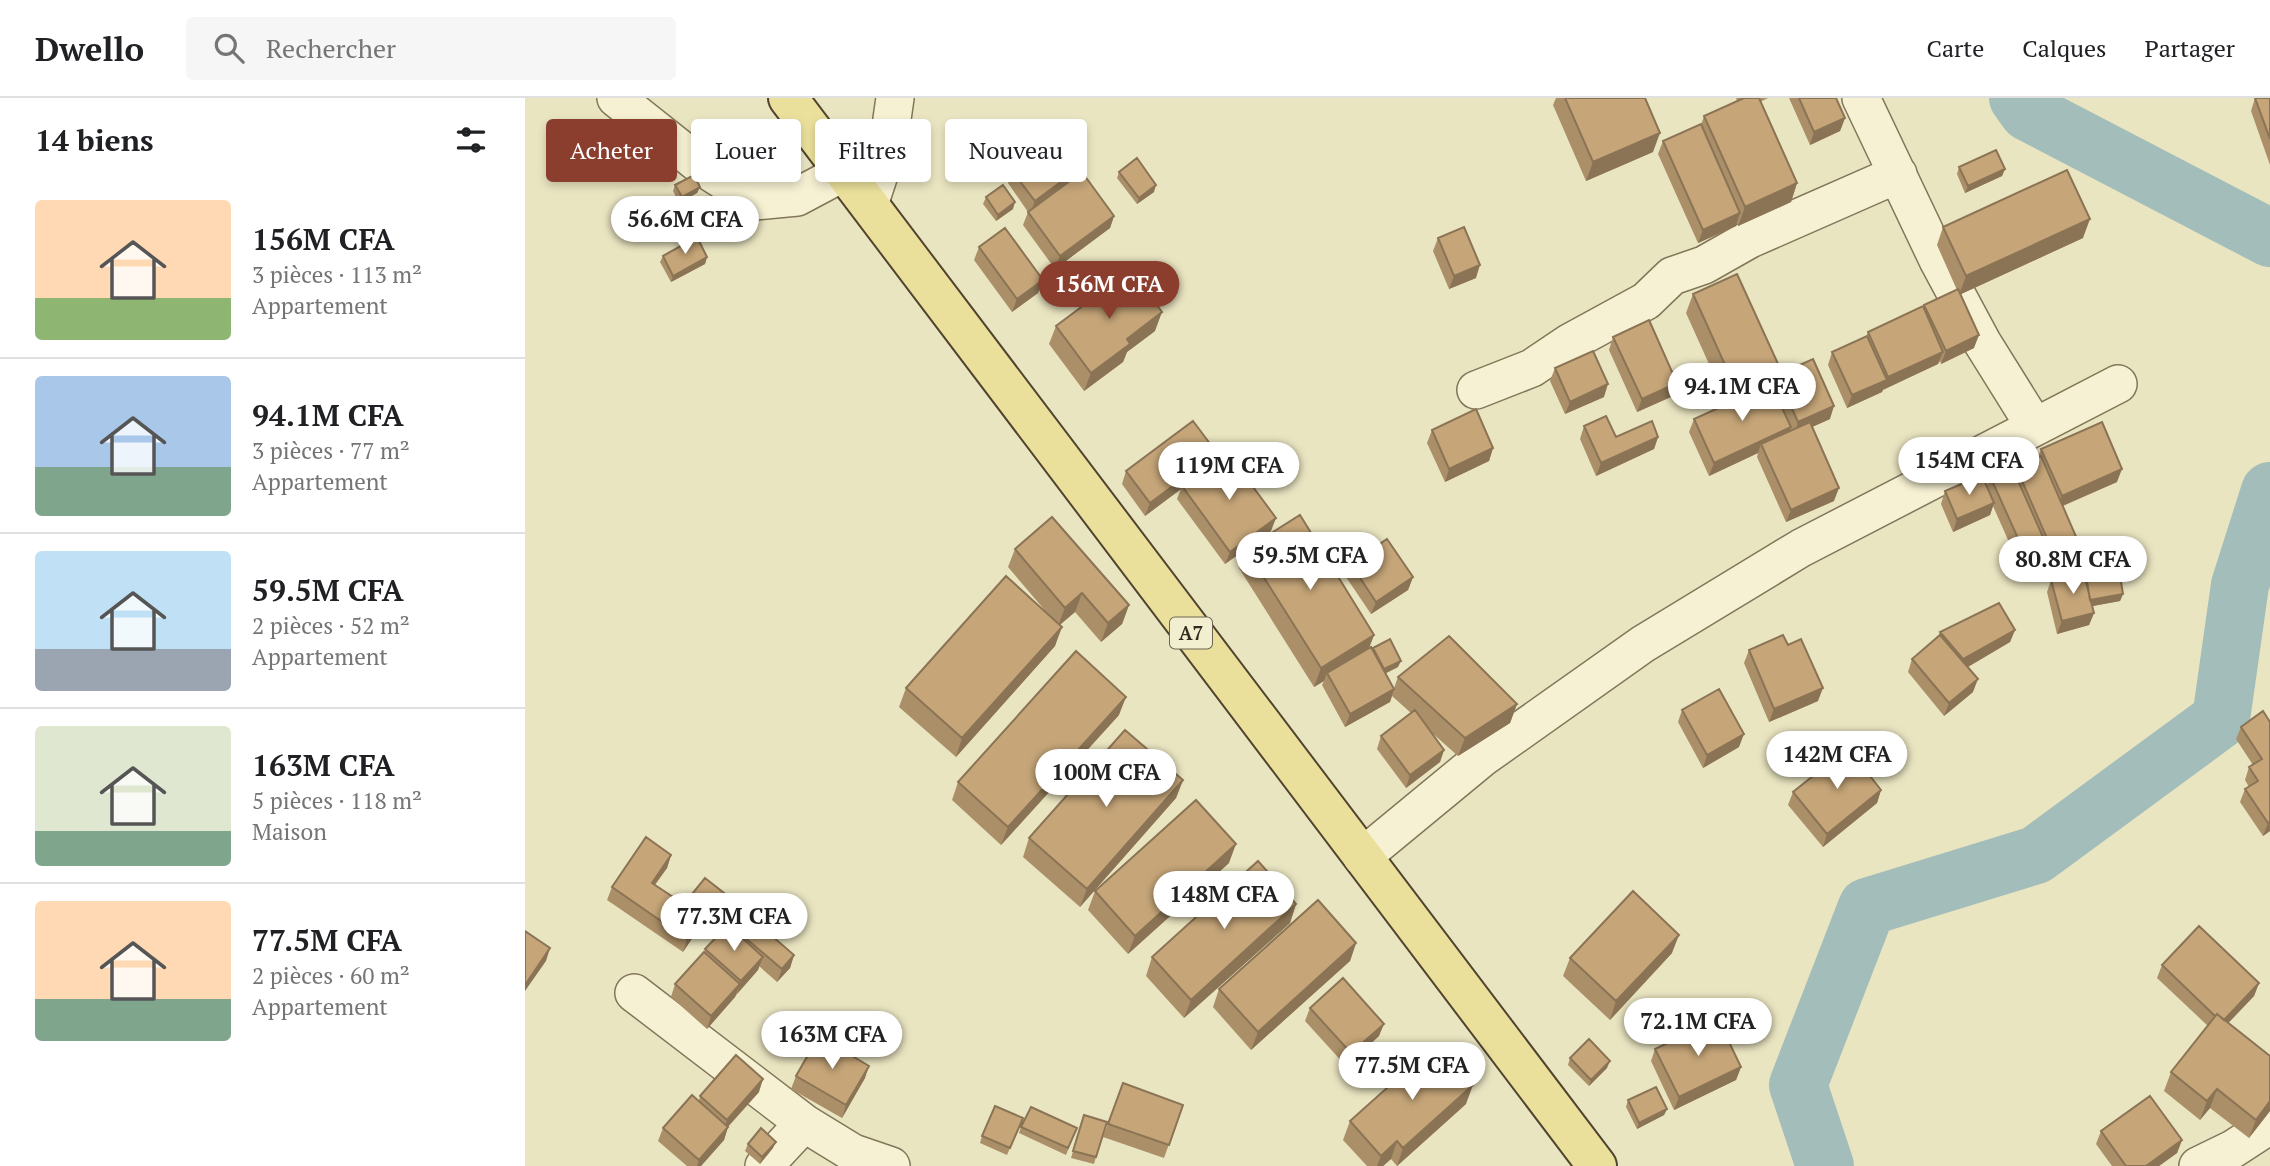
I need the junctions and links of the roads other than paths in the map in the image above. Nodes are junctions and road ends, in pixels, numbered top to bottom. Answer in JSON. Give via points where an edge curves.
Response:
{"nodes":[{"id":1,"x":616,"y":98,"type":"edge"},
{"id":2,"x":788,"y":98,"type":"edge"},
{"id":3,"x":895,"y":98,"type":"edge"},
{"id":4,"x":1861,"y":98,"type":"edge"},
{"id":5,"x":815,"y":134,"type":"edge"},
{"id":6,"x":1898,"y":174,"type":"junction"},
{"id":7,"x":825,"y":182,"type":"edge"},
{"id":8,"x":852,"y":182,"type":"edge"},
{"id":9,"x":869,"y":205,"type":"junction"},
{"id":10,"x":2118,"y":384,"type":"dead end"},
{"id":11,"x":1476,"y":390,"type":"dead end"},
{"id":12,"x":2035,"y":427,"type":"junction"},
{"id":13,"x":1362,"y":858,"type":"junction"},
{"id":14,"x":634,"y":993,"type":"dead end"},
{"id":15,"x":804,"y":1123,"type":"junction"},
{"id":16,"x":2270,"y":1125,"type":"edge"},
{"id":17,"x":764,"y":1166,"type":"edge"},
{"id":18,"x":891,"y":1166,"type":"edge"},
{"id":19,"x":1597,"y":1166,"type":"edge"},
{"id":20,"x":2198,"y":1166,"type":"edge"}],
"edges":[{"from":1,"to":7,"type":"street","via":[[754,201],[797,197]]},
{"from":2,"to":5,"type":"main road","number":"A7"},
{"from":3,"to":9,"type":"street","via":[[888,147]]},
{"from":4,"to":6,"type":"street"},
{"from":6,"to":11,"type":"street","via":[[1672,276],[1646,301],[1532,368]]},
{"from":6,"to":12,"type":"street","via":[[1982,342]]},
{"from":8,"to":9,"type":"main road","number":"A7"},
{"from":9,"to":13,"type":"main road","number":"A7"},
{"from":10,"to":12,"type":"street"},
{"from":12,"to":13,"type":"street","via":[[1801,548],[1643,644],[1482,758]]},
{"from":13,"to":19,"type":"main road","number":"A7"},
{"from":14,"to":15,"type":"street"},
{"from":15,"to":17,"type":"street"},
{"from":15,"to":18,"type":"street","via":[[853,1153]]},
{"from":16,"to":20,"type":"street"}]}
